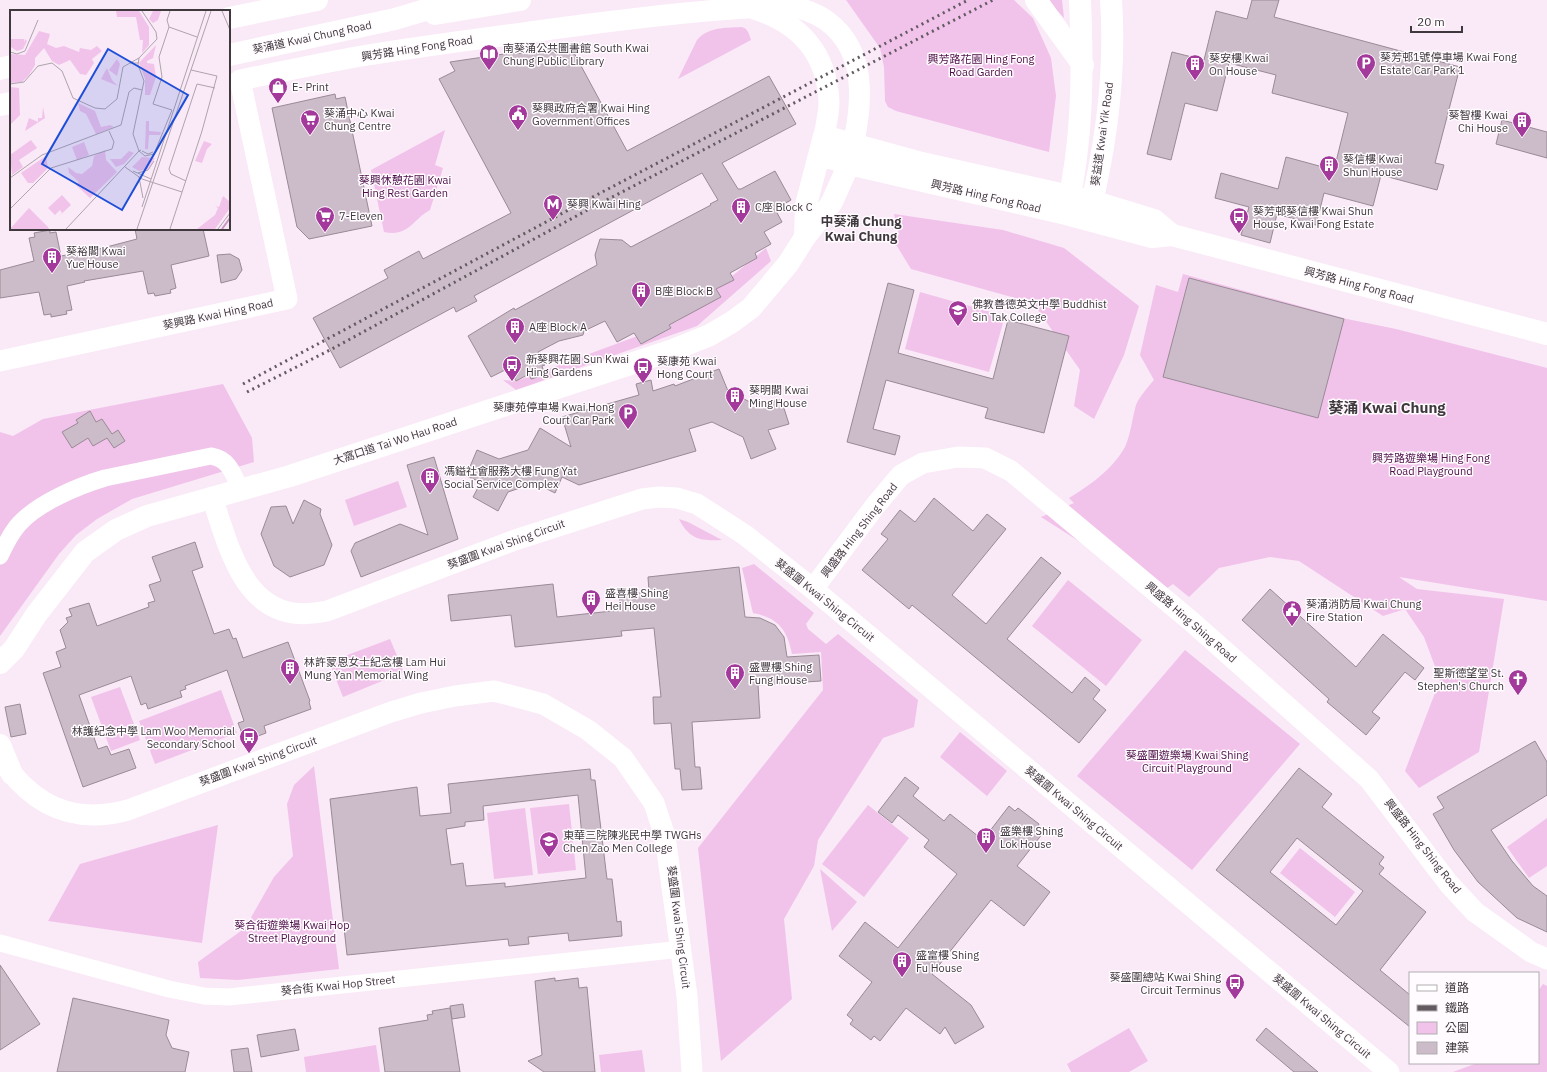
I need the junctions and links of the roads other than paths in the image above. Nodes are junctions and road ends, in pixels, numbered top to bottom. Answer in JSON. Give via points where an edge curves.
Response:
{"nodes":[{"id":1,"x":317,"y":0,"type":"edge"},
{"id":2,"x":459,"y":0,"type":"edge"},
{"id":3,"x":520,"y":0,"type":"edge"},
{"id":4,"x":1036,"y":0,"type":"edge"},
{"id":5,"x":1080,"y":0,"type":"edge"},
{"id":6,"x":1116,"y":6,"type":"edge"},
{"id":7,"x":749,"y":8,"type":"junction"},
{"id":8,"x":230,"y":18,"type":"edge"},
{"id":9,"x":395,"y":19,"type":"junction"},
{"id":10,"x":230,"y":55,"type":"edge"},
{"id":11,"x":1083,"y":65,"type":"junction"},
{"id":12,"x":10,"y":66,"type":"edge"},
{"id":13,"x":0,"y":69,"type":"edge"},
{"id":14,"x":234,"y":81,"type":"edge"},
{"id":15,"x":10,"y":103,"type":"edge"},
{"id":16,"x":0,"y":105,"type":"edge"},
{"id":17,"x":854,"y":143,"type":"junction"},
{"id":18,"x":822,"y":146,"type":"junction"},
{"id":19,"x":849,"y":164,"type":"junction"},
{"id":20,"x":1068,"y":205,"type":"junction"},
{"id":21,"x":1090,"y":211,"type":"junction"},
{"id":22,"x":805,"y":237,"type":"junction"},
{"id":23,"x":1547,"y":334,"type":"edge"},
{"id":24,"x":0,"y":361,"type":"edge"},
{"id":25,"x":240,"y":489,"type":"junction"},
{"id":26,"x":212,"y":497,"type":"junction"},
{"id":27,"x":0,"y":556,"type":"edge"},
{"id":28,"x":813,"y":589,"type":"junction"},
{"id":29,"x":7,"y":656,"type":"edge"},
{"id":30,"x":0,"y":673,"type":"edge"},
{"id":31,"x":0,"y":745,"type":"edge"},
{"id":32,"x":0,"y":757,"type":"edge"},
{"id":33,"x":6,"y":769,"type":"edge"},
{"id":34,"x":0,"y":943,"type":"edge"},
{"id":35,"x":682,"y":949,"type":"junction"},
{"id":36,"x":1547,"y":959,"type":"edge"},
{"id":37,"x":692,"y":1072,"type":"edge"},
{"id":38,"x":1389,"y":1072,"type":"edge"}],
"edges":[{"from":1,"to":8,"type":"main road"},
{"from":2,"to":9,"type":"main road","name":"葵涌道 Kwai Chung Road"},
{"from":3,"to":9,"type":"main road","name":"葵涌道 Kwai Chung Road"},
{"from":4,"to":11,"type":"main road"},
{"from":5,"to":11,"type":"main road","name":"葵益道 Kwai Yik Road"},
{"from":6,"to":21,"type":"main road","name":"葵益道 Kwai Yik Road","via":[[1110,90],[1099,171]]},
{"from":7,"to":14,"type":"street","name":"興芳路 Hing Fong Road","via":[[719,8],[666,14],[440,44],[360,56]]},
{"from":7,"to":17,"type":"street","name":"興芳路 Hing Fong Road","via":[[773,4],[788,5],[826,20],[840,34],[854,58],[860,76],[860,103]]},
{"from":7,"to":18,"type":"street","name":"興芳路 Hing Fong Road","via":[[772,15],[790,25],[806,40],[822,62],[829,103]]},
{"from":9,"to":10,"type":"main road","name":"葵涌道 Kwai Chung Road"},
{"from":11,"to":20,"type":"main road","name":"葵益道 Kwai Yik Road","via":[[1081,108]]},
{"from":12,"to":13,"type":"main road"},
{"from":14,"to":24,"type":"street","name":"葵興路 Kwai Hing Road","via":[[287,299]]},
{"from":15,"to":16,"type":"main road"},
{"from":17,"to":18,"type":"main road","name":"興芳路 Hing Fong Road"},
{"from":17,"to":19,"type":"street"},
{"from":17,"to":20,"type":"main road","name":"興芳路 Hing Fong Road"},
{"from":18,"to":19,"type":"street","name":"興芳路 Hing Fong Road"},
{"from":18,"to":22,"type":"main road","via":[[806,205]]},
{"from":19,"to":20,"type":"main road","name":"興芳路 Hing Fong Road"},
{"from":19,"to":22,"type":"main road","name":"大窩口道 Tai Wo Hau Road","via":[[832,202]]},
{"from":20,"to":21,"type":"main road","name":"興芳路 Hing Fong Road"},
{"from":21,"to":23,"type":"main road","name":"興芳路 Hing Fong Road","via":[[1154,220],[1172,235]]},
{"from":22,"to":25,"type":"main road","name":"大窩口道 Tai Wo Hau Road","via":[[788,264],[751,308],[710,335],[582,380],[297,473]]},
{"from":25,"to":26,"type":"main road","name":"大窩口道 Tai Wo Hau Road"},
{"from":25,"to":27,"type":"street","via":[[231,468],[222,459],[210,456],[105,478],[39,507],[19,524]]},
{"from":26,"to":28,"type":"street","name":"葵盛圍 Kwai Shing Circuit","via":[[229,551],[243,579],[259,597],[292,613],[327,612],[515,540],[628,503],[658,497],[678,498],[698,504],[745,535]]},
{"from":26,"to":29,"type":"main road","name":"大窩口道 Tai Wo Hau Road","via":[[147,516],[116,530],[85,552]]},
{"from":28,"to":36,"type":"street","name":"興盛路 Hing Shing Road","via":[[874,506],[901,475],[923,463],[958,457],[985,458],[1011,471],[1192,622],[1369,779],[1450,884],[1475,912],[1531,952]]},
{"from":28,"to":38,"type":"street","name":"葵盛圍 Kwai Shing Circuit"},
{"from":29,"to":30,"type":"main road","name":"大窩口道 Tai Wo Hau Road"},
{"from":31,"to":33,"type":"main road"},
{"from":32,"to":33,"type":"street","name":"葵盛圍 Kwai Shing Circuit"},
{"from":33,"to":35,"type":"street","name":"葵盛圍 Kwai Shing Circuit","via":[[52,807],[91,816],[112,814],[421,703],[494,692],[543,704],[588,730],[623,758],[646,789],[660,816],[666,836]]},
{"from":34,"to":35,"type":"street","name":"葵合街 Kwai Hop Street","via":[[169,989],[204,996],[229,997]]},
{"from":35,"to":37,"type":"street","name":"葵盛圍 Kwai Shing Circuit"}]}
